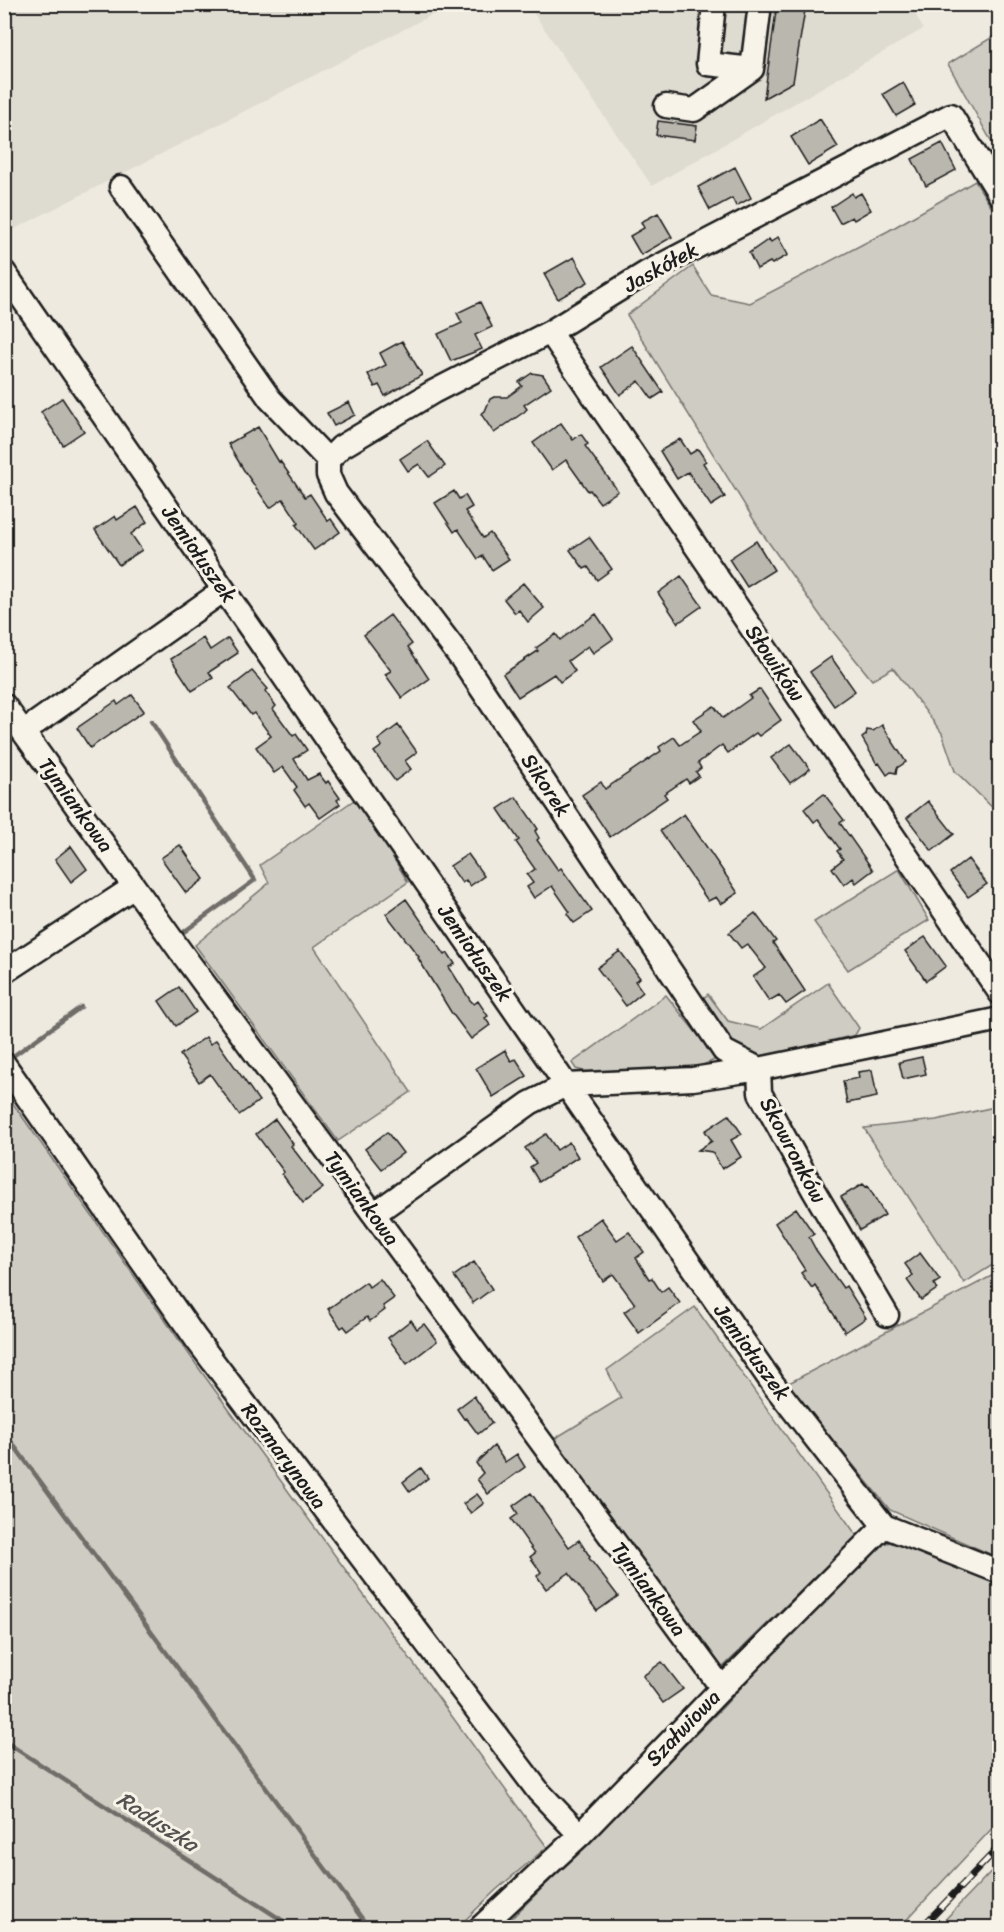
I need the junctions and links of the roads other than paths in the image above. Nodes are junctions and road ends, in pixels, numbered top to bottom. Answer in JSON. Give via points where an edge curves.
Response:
{"nodes":[{"id":1,"x":714,"y":4,"type":"edge"},
{"id":2,"x":760,"y":4,"type":"edge"},
{"id":3,"x":708,"y":64,"type":"junction"},
{"id":4,"x":752,"y":69,"type":"junction"},
{"id":5,"x":666,"y":106,"type":"dead end"},
{"id":6,"x":694,"y":110,"type":"junction"},
{"id":7,"x":121,"y":187,"type":"dead end"},
{"id":8,"x":999,"y":195,"type":"edge"},
{"id":9,"x":4,"y":272,"type":"edge"},
{"id":10,"x":550,"y":332,"type":"junction"},
{"id":11,"x":328,"y":459,"type":"junction"},
{"id":12,"x":224,"y":591,"type":"junction"},
{"id":13,"x":4,"y":705,"type":"edge"},
{"id":14,"x":23,"y":732,"type":"junction"},
{"id":15,"x":134,"y":887,"type":"junction"},
{"id":16,"x":4,"y":972,"type":"edge"},
{"id":17,"x":999,"y":993,"type":"edge"},
{"id":18,"x":999,"y":1020,"type":"edge"},
{"id":19,"x":4,"y":1064,"type":"edge"},
{"id":20,"x":759,"y":1070,"type":"junction"},
{"id":21,"x":566,"y":1086,"type":"junction"},
{"id":22,"x":374,"y":1214,"type":"junction"},
{"id":23,"x":887,"y":1315,"type":"dead end"},
{"id":24,"x":884,"y":1526,"type":"junction"},
{"id":25,"x":999,"y":1572,"type":"edge"},
{"id":26,"x":722,"y":1688,"type":"junction"},
{"id":27,"x":580,"y":1835,"type":"junction"},
{"id":28,"x":480,"y":1928,"type":"edge"}],
"edges":[{"from":1,"to":3,"type":"street"},
{"from":2,"to":4,"type":"street"},
{"from":3,"to":4,"type":"street"},
{"from":3,"to":6,"type":"street"},
{"from":4,"to":6,"type":"street"},
{"from":5,"to":6,"type":"street"},
{"from":7,"to":11,"type":"street","via":[[270,399]]},
{"from":8,"to":10,"type":"street","name":"Jaskółek","via":[[951,115],[646,273]]},
{"from":9,"to":12,"type":"street","name":"Jemiołuszek"},
{"from":10,"to":11,"type":"street","name":"Jaskółek","via":[[434,392],[341,447]]},
{"from":10,"to":17,"type":"street","name":"Słowików"},
{"from":11,"to":20,"type":"street","name":"Sikorek","via":[[328,475],[336,493],[462,658],[724,1051]]},
{"from":12,"to":14,"type":"street"},
{"from":12,"to":21,"type":"street","name":"Jemiołuszek"},
{"from":13,"to":14,"type":"street","name":"Tymiankowa"},
{"from":14,"to":15,"type":"street","name":"Tymiankowa"},
{"from":15,"to":16,"type":"street"},
{"from":15,"to":22,"type":"street","name":"Tymiankowa"},
{"from":18,"to":20,"type":"street","name":"Skowronków"},
{"from":19,"to":27,"type":"street","name":"Rozmarynowa","via":[[203,1348],[539,1792]]},
{"from":20,"to":21,"type":"street","via":[[693,1079]]},
{"from":20,"to":23,"type":"street","name":"Skowronków","via":[[760,1093]]},
{"from":21,"to":22,"type":"street","via":[[530,1103]]},
{"from":21,"to":24,"type":"street","name":"Jemiołuszek","via":[[773,1384]]},
{"from":22,"to":26,"type":"street","name":"Tymiankowa"},
{"from":24,"to":25,"type":"street"},
{"from":24,"to":26,"type":"street","name":"Szałwiowa"},
{"from":26,"to":27,"type":"street","name":"Szałwiowa"},
{"from":27,"to":28,"type":"street","name":"Szałwiowa"}]}
